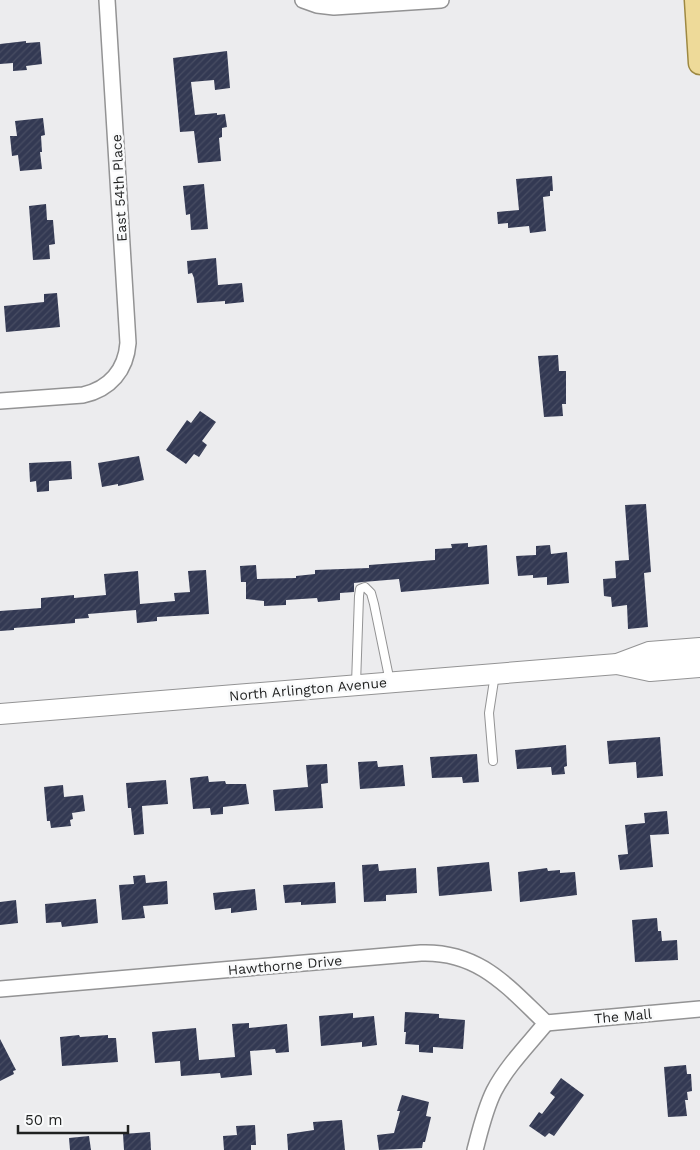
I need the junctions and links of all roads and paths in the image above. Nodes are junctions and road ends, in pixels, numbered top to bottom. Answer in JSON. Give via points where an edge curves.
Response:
{"nodes":[{"id":1,"x":107,"y":0,"type":"edge"},
{"id":2,"x":303,"y":0,"type":"edge"},
{"id":3,"x":441,"y":0,"type":"edge"},
{"id":4,"x":696,"y":0,"type":"edge"},
{"id":5,"x":700,"y":63,"type":"edge"},
{"id":6,"x":0,"y":401,"type":"edge"},
{"id":7,"x":700,"y":648,"type":"edge"},
{"id":8,"x":617,"y":664,"type":"junction"},
{"id":9,"x":700,"y":667,"type":"edge"},
{"id":10,"x":495,"y":674,"type":"junction"},
{"id":11,"x":391,"y":683,"type":"junction"},
{"id":12,"x":356,"y":686,"type":"junction"},
{"id":13,"x":0,"y":714,"type":"edge"},
{"id":14,"x":493,"y":761,"type":"dead end"},
{"id":15,"x":0,"y":989,"type":"edge"},
{"id":16,"x":700,"y":1009,"type":"edge"},
{"id":17,"x":546,"y":1023,"type":"junction"},
{"id":18,"x":474,"y":1150,"type":"edge"}],
"edges":[{"from":1,"to":6,"type":"street","name":"East 54th Place","via":[[128,344],[125,361],[118,374],[102,388],[88,394]]},
{"from":2,"to":3,"type":"street","via":[[334,8]]},
{"from":4,"to":5,"type":"main road"},
{"from":7,"to":8,"type":"main road","name":"North Arlington Avenue","via":[[649,652]]},
{"from":8,"to":9,"type":"main road","name":"North Arlington Avenue","via":[[650,671]]},
{"from":8,"to":10,"type":"main road","name":"North Arlington Avenue"},
{"from":10,"to":11,"type":"main road","name":"North Arlington Avenue"},
{"from":10,"to":14,"type":"lane","via":[[490,713]]},
{"from":11,"to":12,"type":"main road","name":"North Arlington Avenue"},
{"from":11,"to":12,"type":"lane","via":[[374,604],[365,588],[360,589],[359,596]]},
{"from":12,"to":13,"type":"main road","name":"North Arlington Avenue"},
{"from":15,"to":17,"type":"street","name":"Hawthorne Drive","via":[[442,954],[468,960],[487,969]]},
{"from":16,"to":17,"type":"street","name":"The Mall"},
{"from":17,"to":18,"type":"street","via":[[495,1090]]}]}
